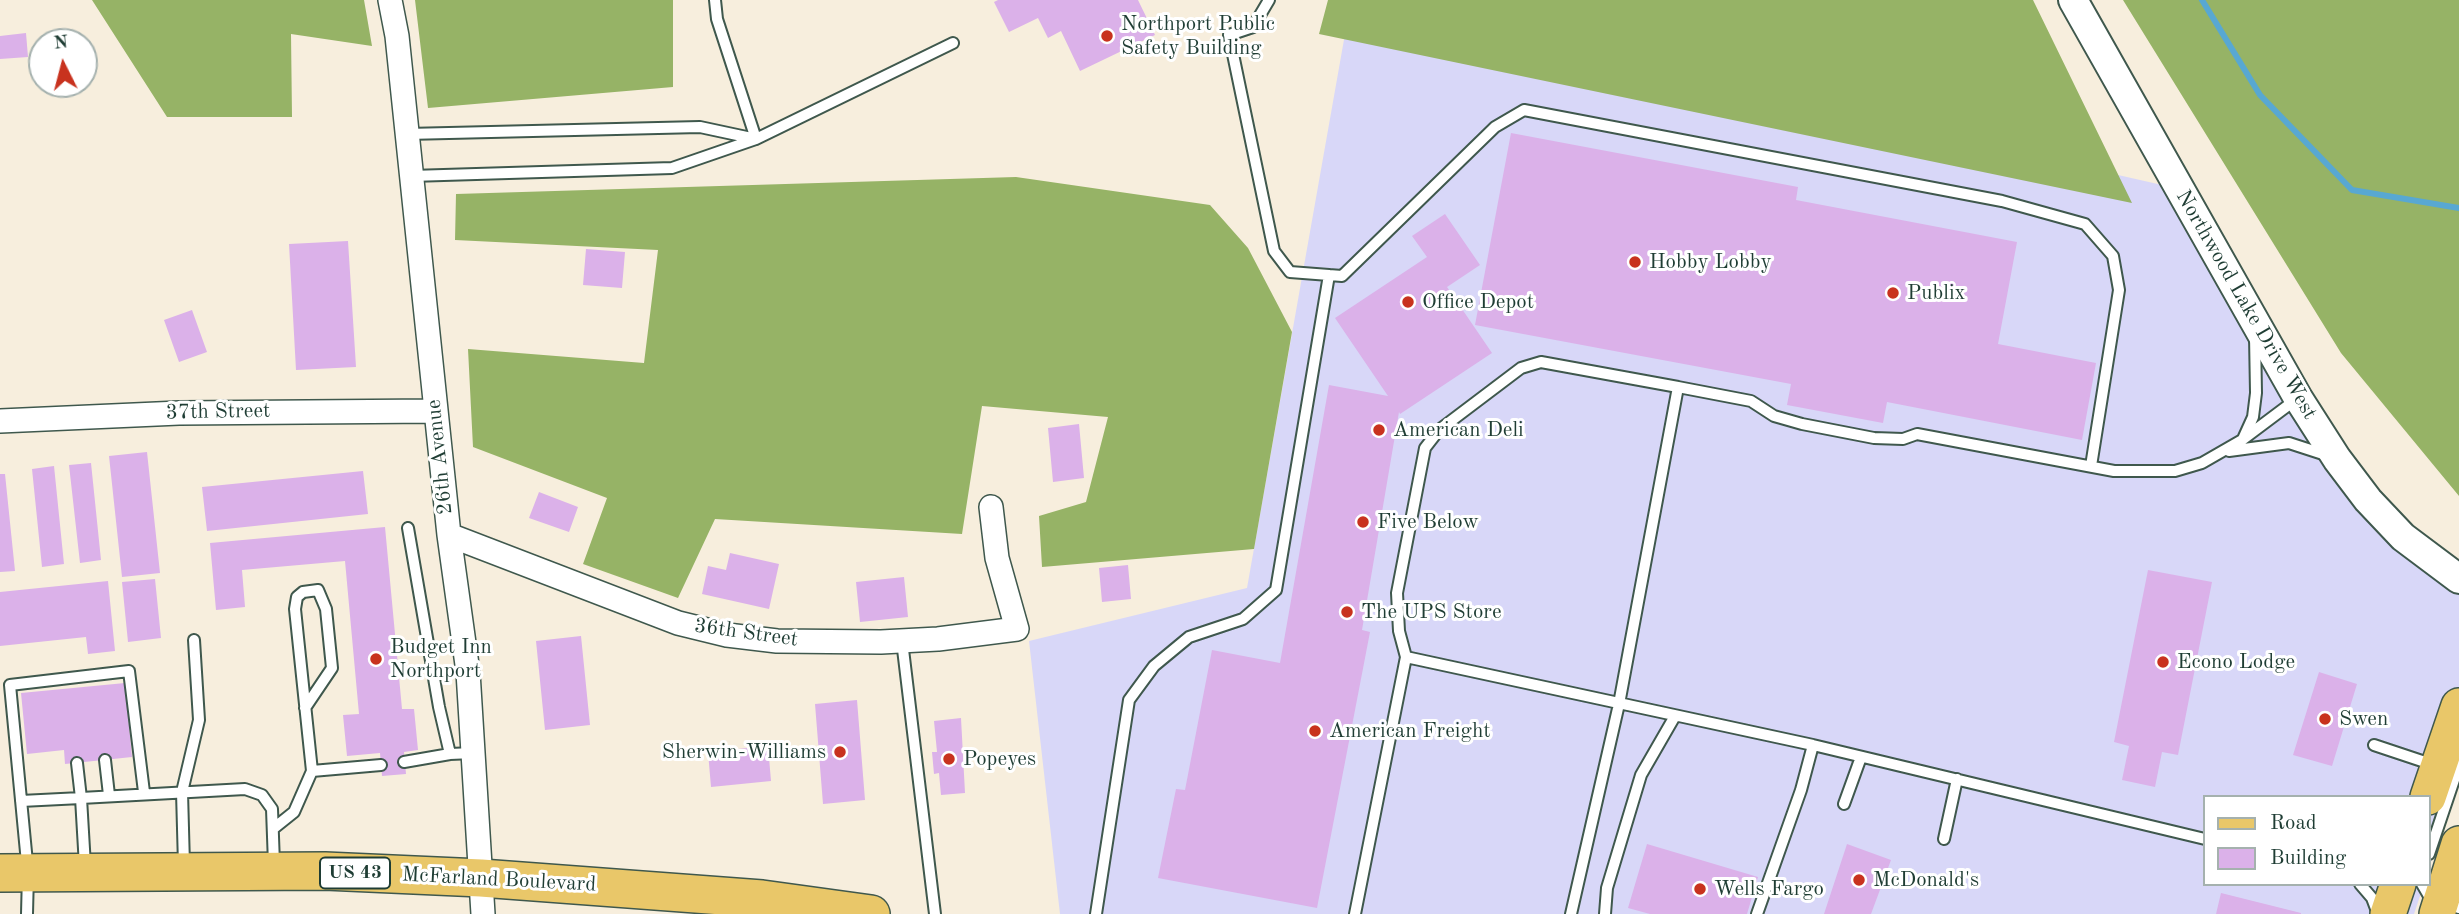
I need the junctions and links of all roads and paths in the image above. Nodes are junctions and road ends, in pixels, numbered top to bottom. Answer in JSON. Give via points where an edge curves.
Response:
{"nodes":[{"id":1,"x":390,"y":0,"type":"edge"},
{"id":2,"x":715,"y":0,"type":"edge"},
{"id":3,"x":1269,"y":0,"type":"edge"},
{"id":4,"x":2073,"y":0,"type":"edge"},
{"id":5,"x":953,"y":43,"type":"dead end"},
{"id":6,"x":407,"y":134,"type":"junction"},
{"id":7,"x":756,"y":138,"type":"junction"},
{"id":8,"x":411,"y":176,"type":"junction"},
{"id":9,"x":1329,"y":275,"type":"junction"},
{"id":10,"x":2255,"y":322,"type":"junction"},
{"id":11,"x":1678,"y":387,"type":"junction"},
{"id":12,"x":2298,"y":398,"type":"junction"},
{"id":13,"x":435,"y":411,"type":"junction"},
{"id":14,"x":0,"y":421,"type":"edge"},
{"id":15,"x":2242,"y":440,"type":"junction"},
{"id":16,"x":2219,"y":453,"type":"junction"},
{"id":17,"x":2337,"y":459,"type":"junction"},
{"id":18,"x":2091,"y":466,"type":"junction"},
{"id":19,"x":991,"y":507,"type":"dead end"},
{"id":20,"x":408,"y":528,"type":"dead end"},
{"id":21,"x":449,"y":536,"type":"junction"},
{"id":22,"x":2459,"y":579,"type":"edge"},
{"id":23,"x":194,"y":640,"type":"dead end"},
{"id":24,"x":902,"y":641,"type":"junction"},
{"id":25,"x":1406,"y":657,"type":"junction"},
{"id":26,"x":1619,"y":704,"type":"junction"},
{"id":27,"x":2459,"y":706,"type":"edge"},
{"id":28,"x":305,"y":708,"type":"junction"},
{"id":29,"x":1675,"y":716,"type":"junction"},
{"id":30,"x":1813,"y":745,"type":"junction"},
{"id":31,"x":2374,"y":745,"type":"dead end"},
{"id":32,"x":462,"y":753,"type":"junction"},
{"id":33,"x":1861,"y":757,"type":"junction"},
{"id":34,"x":105,"y":760,"type":"dead end"},
{"id":35,"x":77,"y":762,"type":"dead end"},
{"id":36,"x":404,"y":762,"type":"dead end"},
{"id":37,"x":381,"y":765,"type":"dead end"},
{"id":38,"x":312,"y":771,"type":"junction"},
{"id":39,"x":2442,"y":776,"type":"edge"},
{"id":40,"x":1957,"y":779,"type":"junction"},
{"id":41,"x":144,"y":792,"type":"junction"},
{"id":42,"x":182,"y":792,"type":"junction"},
{"id":43,"x":109,"y":795,"type":"junction"},
{"id":44,"x":81,"y":798,"type":"junction"},
{"id":45,"x":21,"y":802,"type":"junction"},
{"id":46,"x":1844,"y":804,"type":"dead end"},
{"id":47,"x":274,"y":828,"type":"junction"},
{"id":48,"x":1944,"y":839,"type":"dead end"},
{"id":49,"x":2204,"y":839,"type":"edge"},
{"id":50,"x":2431,"y":843,"type":"edge"},
{"id":51,"x":2459,"y":844,"type":"edge"},
{"id":52,"x":85,"y":872,"type":"junction"},
{"id":53,"x":184,"y":872,"type":"junction"},
{"id":54,"x":274,"y":872,"type":"junction"},
{"id":55,"x":14,"y":873,"type":"edge"},
{"id":56,"x":481,"y":878,"type":"junction"},
{"id":57,"x":2362,"y":886,"type":"edge"},
{"id":58,"x":2398,"y":886,"type":"edge"},
{"id":59,"x":2440,"y":902,"type":"edge"},
{"id":60,"x":27,"y":914,"type":"edge"},
{"id":61,"x":483,"y":914,"type":"edge"},
{"id":62,"x":871,"y":914,"type":"edge"},
{"id":63,"x":935,"y":914,"type":"edge"},
{"id":64,"x":1096,"y":914,"type":"edge"},
{"id":65,"x":1355,"y":914,"type":"edge"},
{"id":66,"x":1571,"y":914,"type":"edge"},
{"id":67,"x":1605,"y":914,"type":"edge"},
{"id":68,"x":1757,"y":914,"type":"edge"},
{"id":69,"x":2378,"y":914,"type":"edge"},
{"id":70,"x":2388,"y":914,"type":"edge"}],
"edges":[{"from":1,"to":6,"type":"street","name":"26th Avenue"},
{"from":2,"to":7,"type":"lane","via":[[716,19]]},
{"from":3,"to":9,"type":"lane","via":[[1253,27],[1229,36],[1274,251],[1290,272]]},
{"from":4,"to":10,"type":"street","name":"Northwood Lake Drive West"},
{"from":5,"to":7,"type":"lane"},
{"from":6,"to":7,"type":"lane","via":[[700,127]]},
{"from":6,"to":8,"type":"street","name":"26th Avenue"},
{"from":7,"to":8,"type":"lane","via":[[672,168]]},
{"from":8,"to":13,"type":"street","name":"26th Avenue"},
{"from":9,"to":18,"type":"lane","via":[[1342,276],[1354,267],[1495,127],[1524,110],[2002,201],[2085,224],[2113,256],[2119,290]]},
{"from":9,"to":64,"type":"lane","via":[[1276,590],[1243,619],[1189,637],[1154,666],[1129,700]]},
{"from":10,"to":12,"type":"street","name":"Northwood Lake Drive West"},
{"from":10,"to":15,"type":"lane","via":[[2256,393],[2253,417]]},
{"from":11,"to":18,"type":"lane","via":[[1751,401],[1774,416],[1801,424],[1874,438],[1903,439],[1917,434]]},
{"from":11,"to":25,"type":"lane","via":[[1541,362],[1521,368],[1438,430],[1425,447],[1397,593]]},
{"from":11,"to":26,"type":"lane"},
{"from":12,"to":15,"type":"lane"},
{"from":12,"to":17,"type":"street","name":"Northwood Lake Drive West"},
{"from":13,"to":14,"type":"street","name":"37th Street","via":[[179,413]]},
{"from":13,"to":21,"type":"street","name":"26th Avenue"},
{"from":15,"to":16,"type":"lane"},
{"from":16,"to":17,"type":"lane","via":[[2289,443]]},
{"from":16,"to":18,"type":"lane","via":[[2175,471],[2114,471]]},
{"from":17,"to":22,"type":"street","name":"Northwood Lake Drive West","via":[[2403,537]]},
{"from":19,"to":24,"type":"street","name":"36th Street","via":[[997,558],[1017,629]]},
{"from":20,"to":32,"type":"lane","via":[[439,707]]},
{"from":21,"to":24,"type":"street","name":"36th Street","via":[[678,623],[715,632],[777,641]]},
{"from":21,"to":32,"type":"street","name":"26th Avenue","via":[[468,672]]},
{"from":23,"to":42,"type":"lane","via":[[199,720]]},
{"from":24,"to":63,"type":"lane"},
{"from":25,"to":26,"type":"lane"},
{"from":25,"to":65,"type":"lane"},
{"from":26,"to":29,"type":"lane"},
{"from":26,"to":66,"type":"lane"},
{"from":27,"to":39,"type":"main road"},
{"from":28,"to":28,"type":"lane","via":[[295,609],[303,592],[318,590],[326,609],[332,668]]},
{"from":28,"to":38,"type":"lane"},
{"from":29,"to":30,"type":"lane"},
{"from":29,"to":67,"type":"lane","via":[[1641,775],[1606,888]]},
{"from":30,"to":33,"type":"lane"},
{"from":30,"to":68,"type":"lane"},
{"from":31,"to":39,"type":"lane"},
{"from":32,"to":36,"type":"lane"},
{"from":32,"to":56,"type":"street","name":"26th Avenue"},
{"from":33,"to":40,"type":"lane"},
{"from":33,"to":46,"type":"lane"},
{"from":34,"to":43,"type":"lane"},
{"from":35,"to":44,"type":"lane"},
{"from":37,"to":38,"type":"lane"},
{"from":38,"to":47,"type":"lane","via":[[294,811]]},
{"from":39,"to":50,"type":"lane"},
{"from":40,"to":48,"type":"lane"},
{"from":40,"to":49,"type":"lane"},
{"from":41,"to":42,"type":"lane"},
{"from":41,"to":43,"type":"lane"},
{"from":41,"to":45,"type":"lane","via":[[129,671],[94,680],[10,685]]},
{"from":42,"to":47,"type":"lane","via":[[246,789],[262,795],[272,809]]},
{"from":42,"to":53,"type":"lane"},
{"from":43,"to":44,"type":"lane"},
{"from":44,"to":45,"type":"lane"},
{"from":44,"to":52,"type":"lane"},
{"from":45,"to":55,"type":"lane"},
{"from":47,"to":54,"type":"lane"},
{"from":51,"to":59,"type":"main road"},
{"from":52,"to":53,"type":"highway","name":"McFarland Boulevard","number":"US 43"},
{"from":52,"to":55,"type":"highway","name":"McFarland Boulevard","number":"US 43"},
{"from":53,"to":54,"type":"highway","name":"McFarland Boulevard","number":"US 43"},
{"from":54,"to":56,"type":"highway","name":"McFarland Boulevard","number":"US 43"},
{"from":55,"to":60,"type":"lane"},
{"from":56,"to":61,"type":"street","name":"26th Avenue"},
{"from":56,"to":62,"type":"highway","name":"McFarland Boulevard","number":"US 43","via":[[749,898]]},
{"from":57,"to":69,"type":"lane"},
{"from":58,"to":70,"type":"main road"}]}
